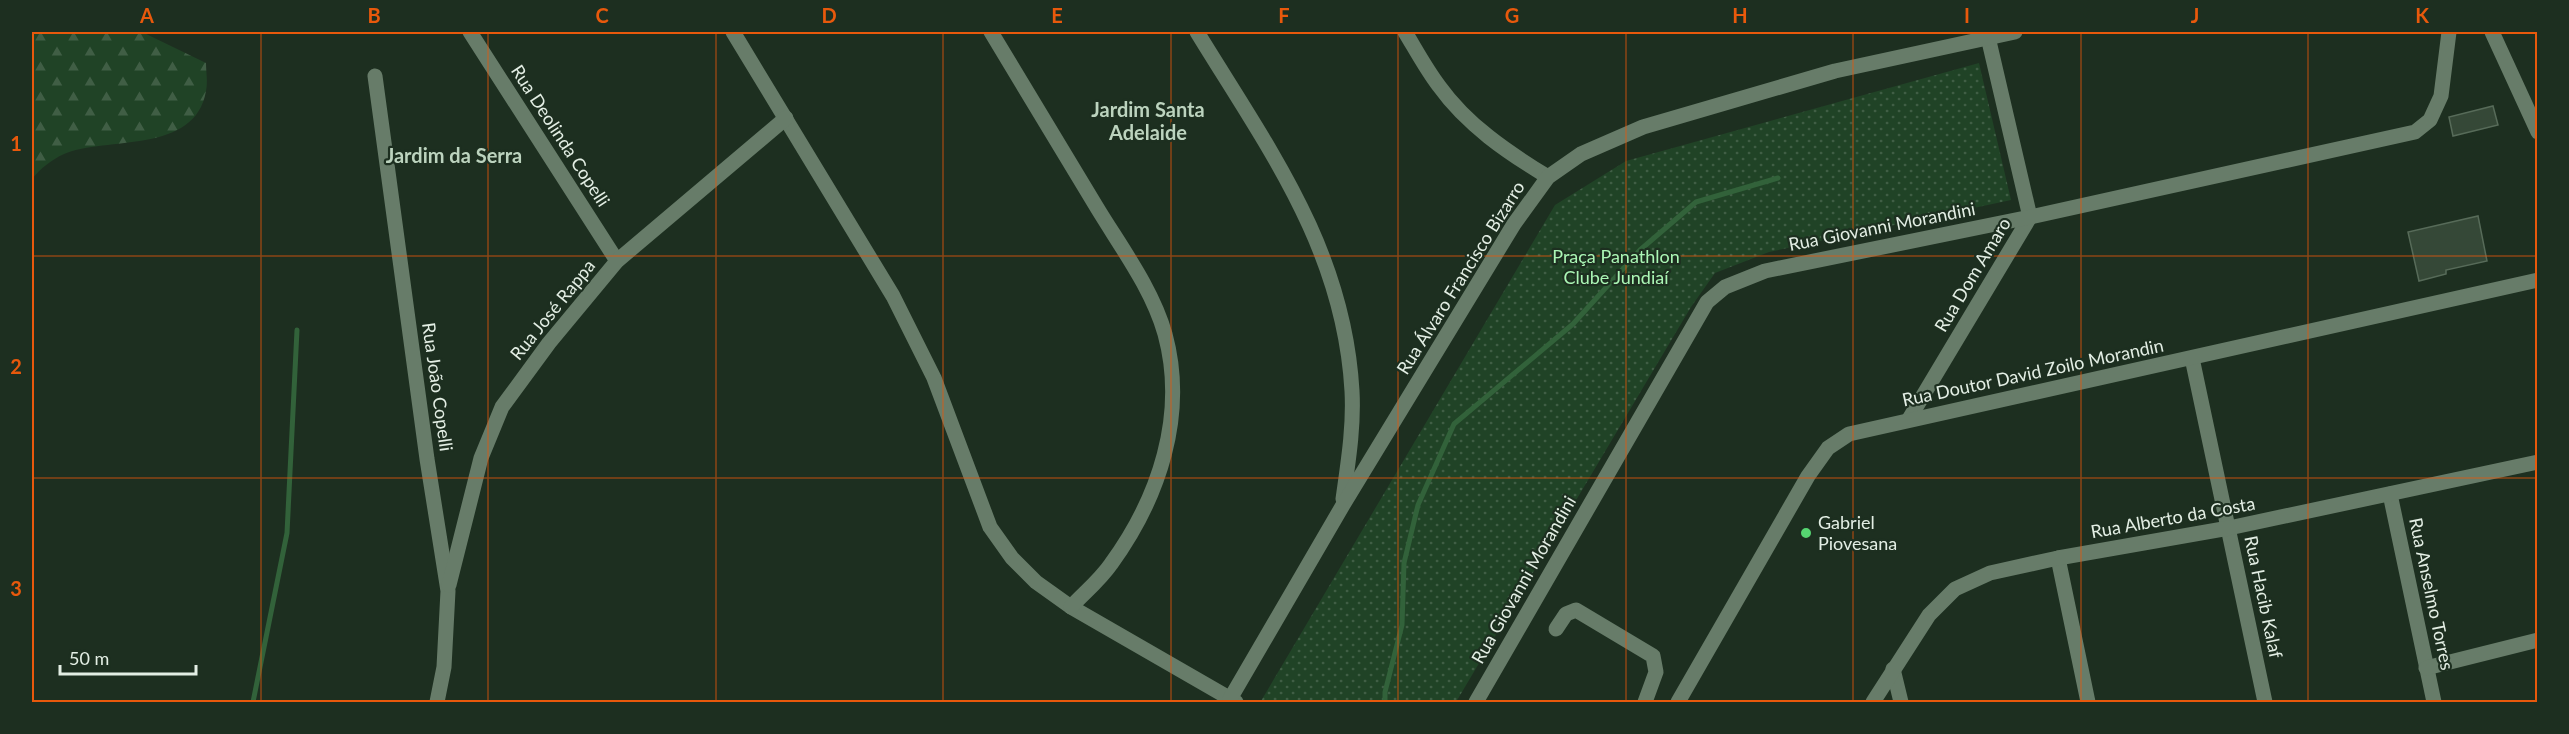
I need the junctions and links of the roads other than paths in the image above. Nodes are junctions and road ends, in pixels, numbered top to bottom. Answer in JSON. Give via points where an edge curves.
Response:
{"nodes":[{"id":1,"x":470,"y":32,"type":"edge"},
{"id":2,"x":733,"y":32,"type":"edge"},
{"id":3,"x":991,"y":32,"type":"edge"},
{"id":4,"x":1197,"y":32,"type":"edge"},
{"id":5,"x":1405,"y":32,"type":"edge"},
{"id":6,"x":2015,"y":32,"type":"edge"},
{"id":7,"x":2449,"y":32,"type":"edge"},
{"id":8,"x":2492,"y":32,"type":"edge"},
{"id":9,"x":1988,"y":37,"type":"junction"},
{"id":10,"x":375,"y":76,"type":"dead end"},
{"id":11,"x":786,"y":118,"type":"junction"},
{"id":12,"x":2538,"y":132,"type":"edge"},
{"id":13,"x":1548,"y":177,"type":"junction"},
{"id":14,"x":2030,"y":217,"type":"junction"},
{"id":15,"x":617,"y":261,"type":"junction"},
{"id":16,"x":2538,"y":280,"type":"edge"},
{"id":17,"x":2192,"y":358,"type":"junction"},
{"id":18,"x":1909,"y":419,"type":"junction"},
{"id":19,"x":2538,"y":462,"type":"edge"},
{"id":20,"x":2390,"y":494,"type":"junction"},
{"id":21,"x":1342,"y":505,"type":"junction"},
{"id":22,"x":2229,"y":528,"type":"junction"},
{"id":23,"x":2058,"y":558,"type":"junction"},
{"id":24,"x":448,"y":591,"type":"junction"},
{"id":25,"x":1071,"y":607,"type":"junction"},
{"id":26,"x":1556,"y":629,"type":"dead end"},
{"id":27,"x":2538,"y":640,"type":"edge"},
{"id":28,"x":2426,"y":668,"type":"junction"},
{"id":29,"x":1893,"y":669,"type":"junction"},
{"id":30,"x":1233,"y":701,"type":"edge"},
{"id":31,"x":437,"y":702,"type":"edge"},
{"id":32,"x":1476,"y":702,"type":"edge"},
{"id":33,"x":1645,"y":702,"type":"edge"},
{"id":34,"x":1678,"y":702,"type":"edge"},
{"id":35,"x":1873,"y":702,"type":"edge"},
{"id":36,"x":1901,"y":702,"type":"edge"},
{"id":37,"x":2088,"y":702,"type":"edge"},
{"id":38,"x":2265,"y":702,"type":"edge"},
{"id":39,"x":2434,"y":702,"type":"edge"}],
"edges":[{"from":1,"to":15,"type":"street","name":"Rua Deolinda Copelli"},
{"from":2,"to":11,"type":"street"},
{"from":3,"to":25,"type":"street","via":[[1143,285],[1164,332],[1174,379],[1169,436],[1158,477],[1138,523],[1110,566]]},
{"from":4,"to":21,"type":"street","via":[[1291,185],[1318,240],[1332,281],[1342,317],[1352,391],[1352,432]]},
{"from":5,"to":13,"type":"street","via":[[1439,87],[1475,127]]},
{"from":6,"to":9,"type":"street","name":"Rua Álvaro Francisco Bizarro"},
{"from":7,"to":14,"type":"street","name":"Rua Giovanni Morandini","via":[[2441,96],[2430,120],[2415,132]]},
{"from":8,"to":12,"type":"street"},
{"from":9,"to":13,"type":"street","name":"Rua Álvaro Francisco Bizarro","via":[[1835,71],[1642,126],[1581,154]]},
{"from":9,"to":14,"type":"street","name":"Rua Dom Amaro"},
{"from":10,"to":24,"type":"street","name":"Rua João Copelli"},
{"from":11,"to":15,"type":"street","name":"Rua José Rappa"},
{"from":11,"to":25,"type":"street","via":[[893,296],[934,378],[990,527],[1012,558],[1036,582]]},
{"from":13,"to":21,"type":"street","name":"Rua Álvaro Francisco Bizarro","via":[[1514,224]]},
{"from":14,"to":18,"type":"street","name":"Rua Dom Amaro"},
{"from":14,"to":32,"type":"street","name":"Rua Giovanni Morandini","via":[[1765,271],[1725,286],[1707,302]]},
{"from":15,"to":24,"type":"street","name":"Rua José Rappa","via":[[502,407],[481,458]]},
{"from":16,"to":17,"type":"street","name":"Rua Doutor David Zoilo Morandin"},
{"from":17,"to":18,"type":"street","name":"Rua Doutor David Zoilo Morandin"},
{"from":17,"to":22,"type":"street","name":"Rua Hacib Kalaf"},
{"from":18,"to":34,"type":"street","name":"Rua Doutor David Zoilo Morandin","via":[[1849,434],[1828,448]]},
{"from":19,"to":20,"type":"street","name":"Rua Alberto da Costa"},
{"from":20,"to":22,"type":"street","name":"Rua Alberto da Costa"},
{"from":20,"to":28,"type":"street","name":"Rua Anselmo Torres"},
{"from":21,"to":30,"type":"street","name":"Rua Álvaro Francisco Bizarro"},
{"from":22,"to":23,"type":"street","name":"Rua Alberto da Costa"},
{"from":22,"to":38,"type":"street","name":"Rua Hacib Kalaf"},
{"from":23,"to":29,"type":"street","name":"Rua Alberto da Costa","via":[[1990,573],[1955,589],[1929,615]]},
{"from":23,"to":37,"type":"street"},
{"from":24,"to":31,"type":"street","name":"Rua João Copelli","via":[[444,667]]},
{"from":25,"to":30,"type":"street"},
{"from":26,"to":33,"type":"street","via":[[1566,614],[1576,610],[1653,656],[1656,672]]},
{"from":27,"to":28,"type":"street"},
{"from":28,"to":39,"type":"street","name":"Rua Anselmo Torres"},
{"from":29,"to":35,"type":"street","name":"Rua Alberto da Costa"},
{"from":29,"to":36,"type":"street"}]}
